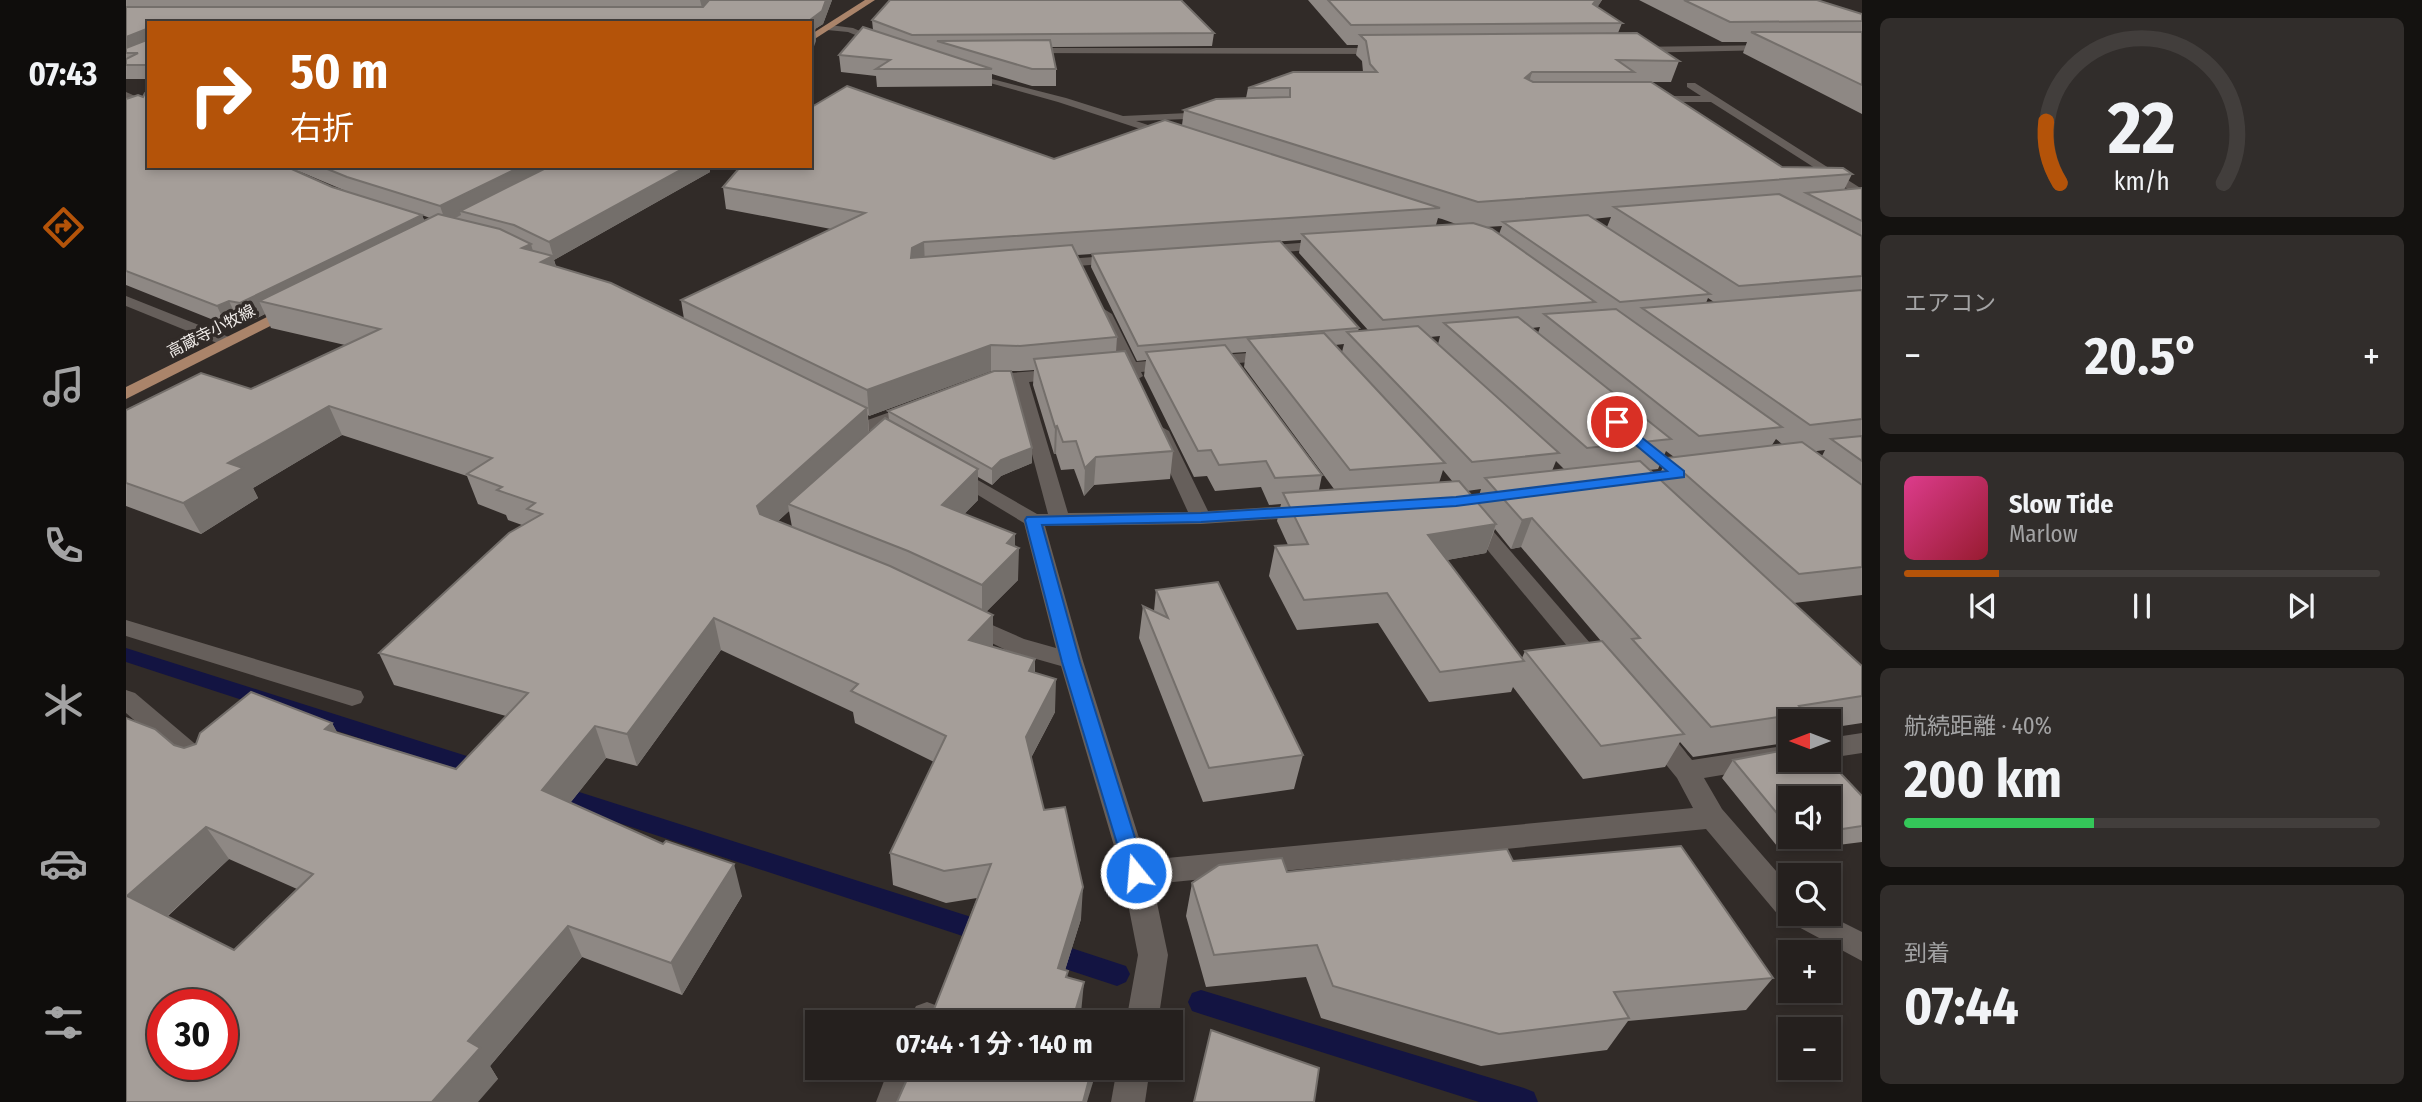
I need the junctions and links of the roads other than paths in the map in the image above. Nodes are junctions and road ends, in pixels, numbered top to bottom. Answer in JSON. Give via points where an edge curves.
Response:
{"nodes":[{"id":1,"x":871,"y":0,"type":"edge"},
{"id":2,"x":830,"y":28,"type":"junction"},
{"id":3,"x":812,"y":39,"type":"edge"},
{"id":4,"x":1783,"y":47,"type":"edge"},
{"id":5,"x":1626,"y":50,"type":"edge"},
{"id":6,"x":901,"y":51,"type":"edge"},
{"id":7,"x":1017,"y":51,"type":"edge"},
{"id":8,"x":1396,"y":51,"type":"edge"},
{"id":9,"x":946,"y":68,"type":"edge"},
{"id":10,"x":1691,"y":85,"type":"dead end"},
{"id":11,"x":147,"y":90,"type":"edge"},
{"id":12,"x":129,"y":96,"type":"edge"},
{"id":13,"x":1633,"y":99,"type":"edge"},
{"id":14,"x":1713,"y":99,"type":"junction"},
{"id":15,"x":147,"y":105,"type":"edge"},
{"id":16,"x":1229,"y":115,"type":"edge"},
{"id":17,"x":1122,"y":119,"type":"junction"},
{"id":18,"x":1186,"y":141,"type":"edge"},
{"id":19,"x":1862,"y":194,"type":"edge"},
{"id":20,"x":1336,"y":245,"type":"edge"},
{"id":21,"x":1283,"y":248,"type":"junction"},
{"id":22,"x":1242,"y":251,"type":"edge"},
{"id":23,"x":1133,"y":258,"type":"edge"},
{"id":24,"x":1038,"y":265,"type":"edge"},
{"id":25,"x":1300,"y":268,"type":"edge"},
{"id":26,"x":1096,"y":297,"type":"edge"},
{"id":27,"x":126,"y":300,"type":"edge"},
{"id":28,"x":302,"y":304,"type":"edge"},
{"id":29,"x":228,"y":342,"type":"junction"},
{"id":30,"x":1295,"y":354,"type":"edge"},
{"id":31,"x":1226,"y":359,"type":"junction"},
{"id":32,"x":1130,"y":367,"type":"junction"},
{"id":33,"x":1020,"y":379,"type":"junction"},
{"id":34,"x":1241,"y":381,"type":"edge"},
{"id":35,"x":967,"y":387,"type":"edge"},
{"id":36,"x":1142,"y":392,"type":"edge"},
{"id":37,"x":126,"y":394,"type":"edge"},
{"id":38,"x":930,"y":402,"type":"edge"},
{"id":39,"x":1154,"y":417,"type":"edge"},
{"id":40,"x":871,"y":431,"type":"edge"},
{"id":41,"x":942,"y":468,"type":"edge"},
{"id":42,"x":1456,"y":501,"type":"edge"},
{"id":43,"x":1322,"y":510,"type":"edge"},
{"id":44,"x":1201,"y":518,"type":"junction"},
{"id":45,"x":1033,"y":520,"type":"junction"},
{"id":46,"x":1060,"y":522,"type":"junction"},
{"id":47,"x":947,"y":612,"type":"edge"},
{"id":48,"x":126,"y":628,"type":"edge"},
{"id":49,"x":1071,"y":662,"type":"junction"},
{"id":50,"x":1606,"y":678,"type":"edge"},
{"id":51,"x":352,"y":697,"type":"dead end"},
{"id":52,"x":126,"y":699,"type":"edge"},
{"id":53,"x":1642,"y":719,"type":"edge"},
{"id":54,"x":1862,"y":743,"type":"edge"},
{"id":55,"x":1841,"y":746,"type":"edge"},
{"id":56,"x":1778,"y":757,"type":"edge"},
{"id":57,"x":207,"y":768,"type":"edge"},
{"id":58,"x":1686,"y":771,"type":"junction"},
{"id":59,"x":1712,"y":817,"type":"junction"},
{"id":60,"x":1136,"y":873,"type":"junction"},
{"id":61,"x":1778,"y":894,"type":"edge"},
{"id":62,"x":1821,"y":926,"type":"edge"},
{"id":63,"x":1862,"y":947,"type":"edge"},
{"id":64,"x":1144,"y":1010,"type":"edge"},
{"id":65,"x":901,"y":1080,"type":"edge"},
{"id":66,"x":1132,"y":1080,"type":"edge"},
{"id":67,"x":893,"y":1102,"type":"edge"},
{"id":68,"x":1128,"y":1102,"type":"edge"}],
"edges":[{"from":1,"to":2,"type":"main road"},
{"from":2,"to":3,"type":"main road"},
{"from":2,"to":6,"type":"street","via":[[850,30]]},
{"from":4,"to":5,"type":"street"},
{"from":7,"to":8,"type":"street"},
{"from":9,"to":17,"type":"street"},
{"from":10,"to":14,"type":"street"},
{"from":11,"to":12,"type":"street"},
{"from":12,"to":15,"type":"street"},
{"from":13,"to":14,"type":"street"},
{"from":14,"to":19,"type":"street"},
{"from":16,"to":17,"type":"street"},
{"from":17,"to":18,"type":"street"},
{"from":20,"to":21,"type":"street"},
{"from":21,"to":22,"type":"street"},
{"from":21,"to":25,"type":"street"},
{"from":23,"to":24,"type":"street","via":[[1081,268]]},
{"from":26,"to":32,"type":"street"},
{"from":27,"to":29,"type":"street"},
{"from":28,"to":29,"type":"main road","name":"高蔵寺小牧線"},
{"from":29,"to":37,"type":"main road","name":"高蔵寺小牧線"},
{"from":30,"to":31,"type":"street"},
{"from":31,"to":32,"type":"street"},
{"from":31,"to":34,"type":"street"},
{"from":32,"to":33,"type":"street"},
{"from":32,"to":36,"type":"street"},
{"from":33,"to":35,"type":"street","via":[[992,378]]},
{"from":33,"to":46,"type":"street"},
{"from":38,"to":40,"type":"street"},
{"from":39,"to":44,"type":"street"},
{"from":41,"to":45,"type":"street"},
{"from":42,"to":50,"type":"street"},
{"from":43,"to":44,"type":"street"},
{"from":44,"to":46,"type":"street"},
{"from":45,"to":46,"type":"street"},
{"from":45,"to":49,"type":"street"},
{"from":47,"to":49,"type":"street","via":[[1016,645]]},
{"from":48,"to":51,"type":"street"},
{"from":49,"to":60,"type":"street"},
{"from":52,"to":57,"type":"street"},
{"from":53,"to":58,"type":"street"},
{"from":54,"to":55,"type":"street"},
{"from":56,"to":58,"type":"street"},
{"from":58,"to":59,"type":"street"},
{"from":59,"to":60,"type":"street"},
{"from":59,"to":61,"type":"street"},
{"from":60,"to":64,"type":"street","via":[[1153,955]]},
{"from":62,"to":63,"type":"street"},
{"from":65,"to":67,"type":"street"},
{"from":66,"to":68,"type":"street"}]}
